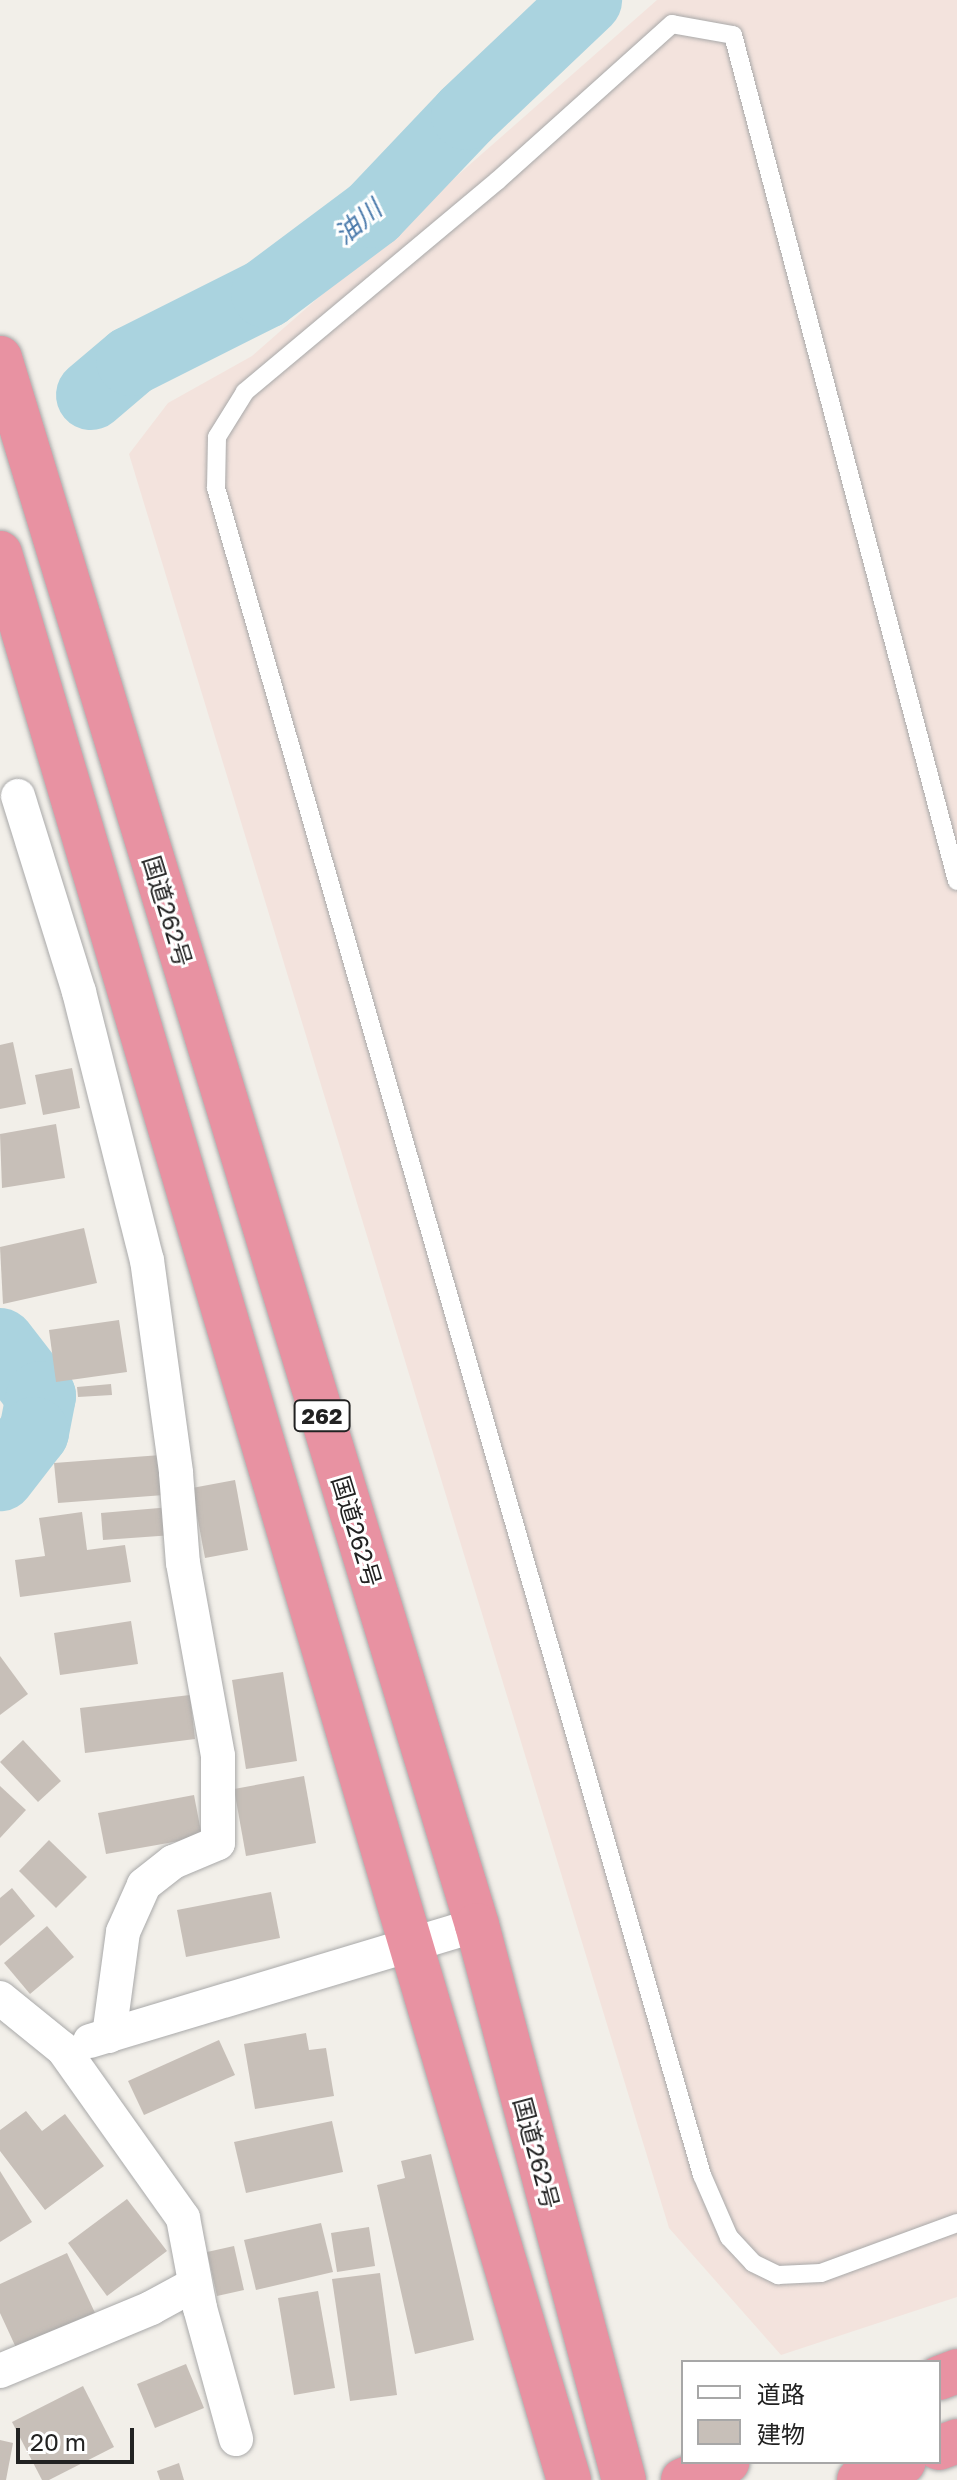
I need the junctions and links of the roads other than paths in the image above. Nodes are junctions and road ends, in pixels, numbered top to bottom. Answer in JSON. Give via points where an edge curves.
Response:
{"nodes":[{"id":1,"x":0,"y":358,"type":"edge"},
{"id":2,"x":0,"y":553,"type":"edge"},
{"id":3,"x":18,"y":796,"type":"dead end"},
{"id":4,"x":957,"y":881,"type":"edge"},
{"id":5,"x":477,"y":1925,"type":"junction"},
{"id":6,"x":409,"y":1944,"type":"junction"},
{"id":7,"x":0,"y":1998,"type":"edge"},
{"id":8,"x":109,"y":2036,"type":"junction"},
{"id":9,"x":63,"y":2049,"type":"junction"},
{"id":10,"x":957,"y":2223,"type":"edge"},
{"id":11,"x":195,"y":2284,"type":"junction"},
{"id":12,"x":0,"y":2371,"type":"edge"},
{"id":13,"x":236,"y":2439,"type":"dead end"},
{"id":14,"x":722,"y":2464,"type":"edge"},
{"id":15,"x":899,"y":2464,"type":"edge"},
{"id":16,"x":569,"y":2480,"type":"edge"},
{"id":17,"x":624,"y":2480,"type":"edge"},
{"id":18,"x":683,"y":2480,"type":"edge"},
{"id":19,"x":859,"y":2480,"type":"edge"}],
"edges":[{"from":1,"to":5,"type":"highway","name":"国道262号","number":"262"},
{"from":2,"to":6,"type":"highway","number":"262"},
{"from":3,"to":8,"type":"street","via":[[79,992],[147,1260],[183,1563],[218,1756],[218,1843],[173,1862],[144,1885],[123,1932]]},
{"from":4,"to":10,"type":"lane","via":[[733,35],[672,24],[497,181],[245,392],[217,437],[216,488],[702,2175],[729,2237],[753,2263],[778,2275],[821,2273]]},
{"from":5,"to":6,"type":"street"},
{"from":5,"to":17,"type":"highway","name":"国道262号","number":"262"},
{"from":6,"to":8,"type":"street"},
{"from":6,"to":16,"type":"highway","number":"262"},
{"from":7,"to":9,"type":"street"},
{"from":8,"to":9,"type":"street"},
{"from":9,"to":11,"type":"street","via":[[183,2218]]},
{"from":11,"to":12,"type":"street"},
{"from":11,"to":13,"type":"street"},
{"from":14,"to":18,"type":"highway"},
{"from":15,"to":19,"type":"highway"}]}
